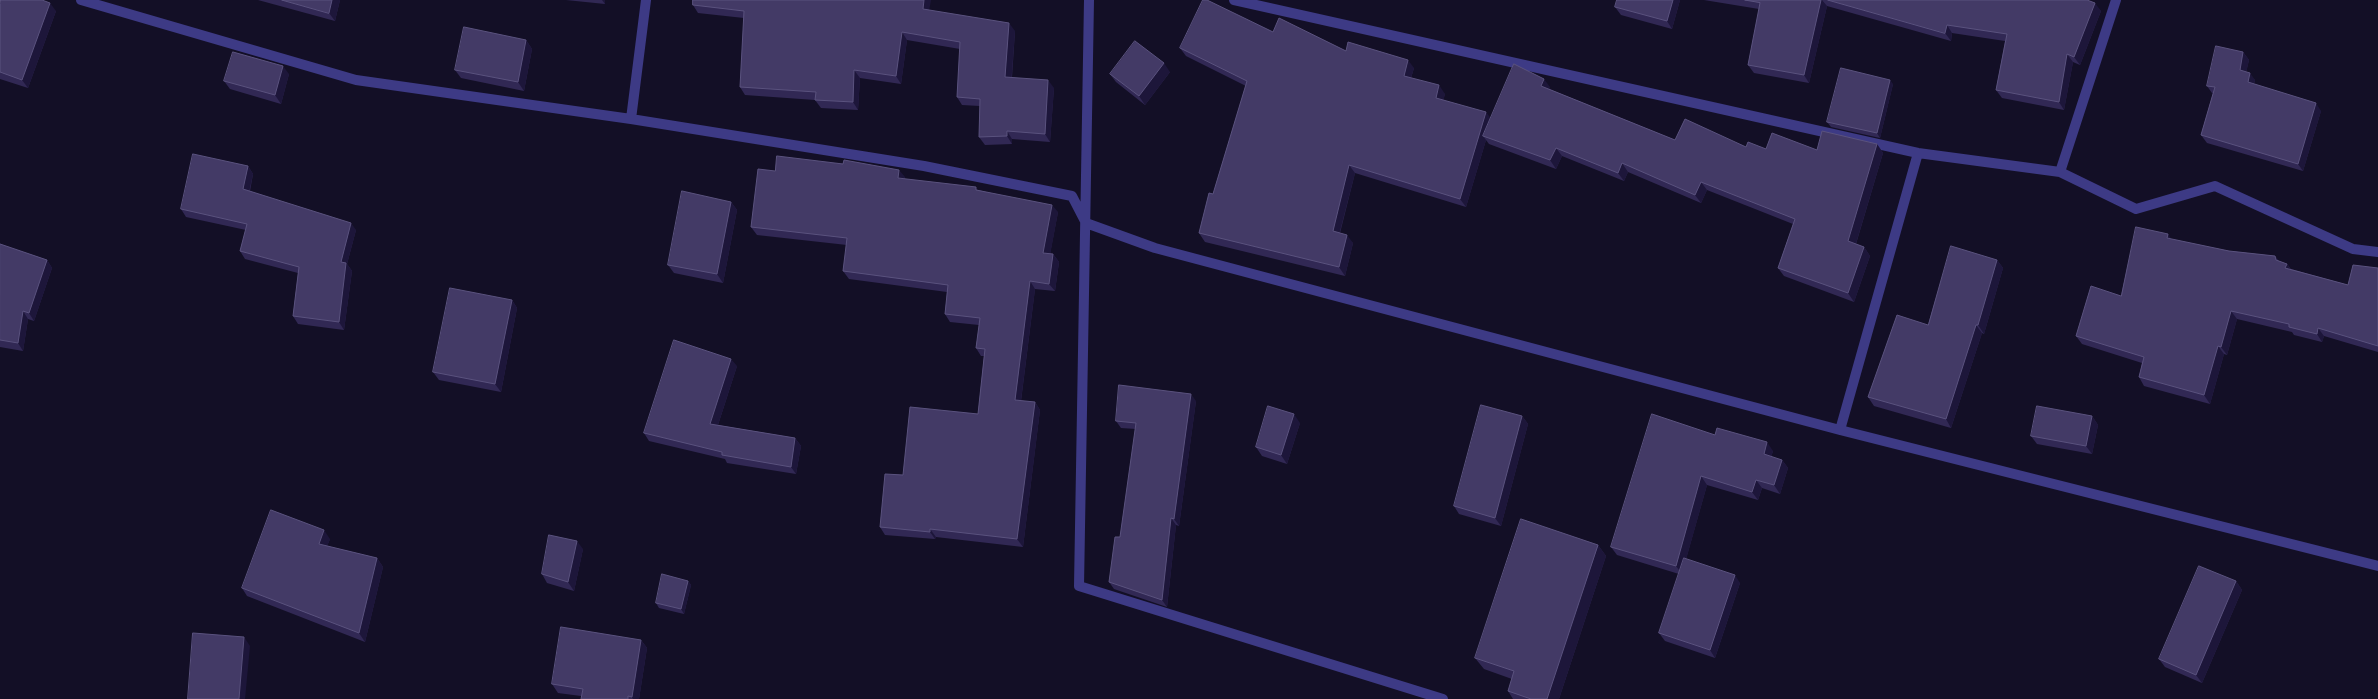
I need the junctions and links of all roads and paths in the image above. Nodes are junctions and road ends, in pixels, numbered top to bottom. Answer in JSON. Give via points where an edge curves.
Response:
{"nodes":[{"id":1,"x":81,"y":0,"type":"edge"},
{"id":2,"x":646,"y":0,"type":"edge"},
{"id":3,"x":1089,"y":0,"type":"edge"},
{"id":4,"x":1234,"y":0,"type":"edge"},
{"id":5,"x":2116,"y":0,"type":"edge"},
{"id":6,"x":631,"y":119,"type":"junction"},
{"id":7,"x":1918,"y":153,"type":"junction"},
{"id":8,"x":2060,"y":172,"type":"junction"},
{"id":9,"x":1086,"y":223,"type":"junction"},
{"id":10,"x":2378,"y":252,"type":"edge"},
{"id":11,"x":1840,"y":430,"type":"junction"},
{"id":12,"x":2378,"y":566,"type":"edge"},
{"id":13,"x":1443,"y":699,"type":"edge"}],
"edges":[{"from":1,"to":6,"type":"street","via":[[356,80]]},
{"from":2,"to":6,"type":"street"},
{"from":3,"to":9,"type":"street"},
{"from":4,"to":7,"type":"street"},
{"from":5,"to":8,"type":"street"},
{"from":6,"to":9,"type":"street","via":[[924,166],[1072,196]]},
{"from":7,"to":8,"type":"street"},
{"from":7,"to":11,"type":"street"},
{"from":8,"to":10,"type":"street","via":[[2136,210],[2215,186],[2353,249]]},
{"from":9,"to":11,"type":"street","via":[[1155,248]]},
{"from":9,"to":13,"type":"street","via":[[1079,586]]},
{"from":11,"to":12,"type":"street"}]}
